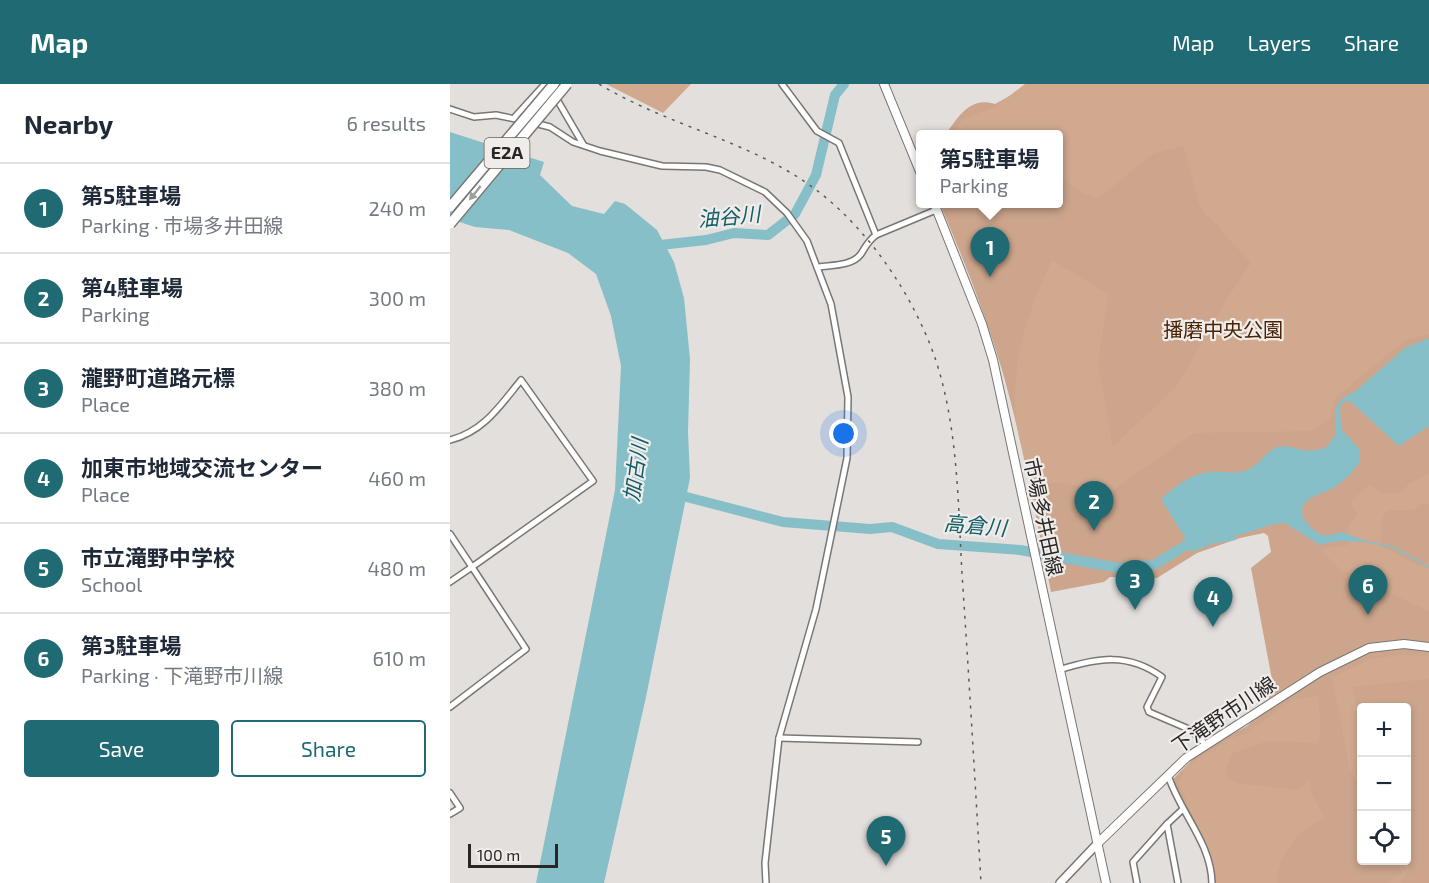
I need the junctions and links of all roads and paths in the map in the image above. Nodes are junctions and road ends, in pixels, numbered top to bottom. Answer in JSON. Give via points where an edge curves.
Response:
{"nodes":[{"id":1,"x":546,"y":84,"type":"edge"},
{"id":2,"x":554,"y":84,"type":"edge"},
{"id":3,"x":567,"y":84,"type":"edge"},
{"id":4,"x":782,"y":84,"type":"edge"},
{"id":5,"x":884,"y":84,"type":"edge"},
{"id":6,"x":450,"y":109,"type":"edge"},
{"id":7,"x":514,"y":118,"type":"junction"},
{"id":8,"x":583,"y":144,"type":"junction"},
{"id":9,"x":916,"y":162,"type":"edge"},
{"id":10,"x":450,"y":207,"type":"edge"},
{"id":11,"x":933,"y":208,"type":"edge"},
{"id":12,"x":935,"y":208,"type":"edge"},
{"id":13,"x":450,"y":224,"type":"edge"},
{"id":14,"x":876,"y":235,"type":"junction"},
{"id":15,"x":819,"y":267,"type":"junction"},
{"id":16,"x":450,"y":440,"type":"edge"},
{"id":17,"x":450,"y":534,"type":"edge"},
{"id":18,"x":472,"y":567,"type":"junction"},
{"id":19,"x":450,"y":582,"type":"edge"},
{"id":20,"x":1429,"y":647,"type":"edge"},
{"id":21,"x":1059,"y":670,"type":"junction"},
{"id":22,"x":450,"y":707,"type":"edge"},
{"id":23,"x":779,"y":738,"type":"junction"},
{"id":24,"x":918,"y":742,"type":"dead end"},
{"id":25,"x":1205,"y":744,"type":"junction"},
{"id":26,"x":1167,"y":774,"type":"junction"},
{"id":27,"x":450,"y":794,"type":"edge"},
{"id":28,"x":1183,"y":809,"type":"junction"},
{"id":29,"x":450,"y":814,"type":"edge"},
{"id":30,"x":1167,"y":824,"type":"junction"},
{"id":31,"x":1098,"y":843,"type":"junction"},
{"id":32,"x":766,"y":883,"type":"edge"},
{"id":33,"x":1060,"y":883,"type":"edge"},
{"id":34,"x":1106,"y":883,"type":"edge"},
{"id":35,"x":1137,"y":883,"type":"edge"},
{"id":36,"x":1178,"y":883,"type":"edge"},
{"id":37,"x":1212,"y":883,"type":"edge"}],
"edges":[{"from":1,"to":7,"type":"street"},
{"from":1,"to":8,"type":"street"},
{"from":2,"to":10,"type":"highway","number":"E2A","bridge":true},
{"from":3,"to":13,"type":"highway","number":"E2A","one_way":true,"bridge":true},
{"from":4,"to":14,"type":"street","via":[[820,133],[839,143]]},
{"from":5,"to":9,"type":"main road"},
{"from":6,"to":7,"type":"street","via":[[474,117]]},
{"from":7,"to":8,"type":"street","via":[[550,127]]},
{"from":8,"to":15,"type":"street","via":[[635,161],[720,170],[765,192],[793,220]]},
{"from":11,"to":14,"type":"street"},
{"from":12,"to":21,"type":"main road","name":"市場多井田線","via":[[993,360]]},
{"from":14,"to":15,"type":"street","via":[[858,257],[846,264]]},
{"from":15,"to":23,"type":"street","via":[[831,304],[848,397],[847,458],[816,609]]},
{"from":16,"to":18,"type":"street","via":[[485,424],[521,380],[593,481]]},
{"from":17,"to":18,"type":"street"},
{"from":18,"to":19,"type":"street"},
{"from":18,"to":22,"type":"street","via":[[526,650]]},
{"from":20,"to":25,"type":"main road","name":"下滝野市川線","via":[[1369,648],[1320,672]]},
{"from":21,"to":25,"type":"street","via":[[1102,660],[1138,662],[1161,677],[1147,707],[1149,712],[1191,730]]},
{"from":21,"to":31,"type":"main road","name":"市場多井田線"},
{"from":23,"to":24,"type":"street"},
{"from":23,"to":32,"type":"street"},
{"from":25,"to":26,"type":"main road","name":"下滝野市川線"},
{"from":26,"to":28,"type":"street"},
{"from":26,"to":31,"type":"main road","name":"下滝野市川線"},
{"from":27,"to":29,"type":"street","via":[[460,808]]},
{"from":28,"to":30,"type":"street"},
{"from":28,"to":37,"type":"street","via":[[1209,859]]},
{"from":30,"to":35,"type":"street","via":[[1133,862]]},
{"from":30,"to":36,"type":"street"},
{"from":31,"to":33,"type":"street"},
{"from":31,"to":34,"type":"main road"}]}
